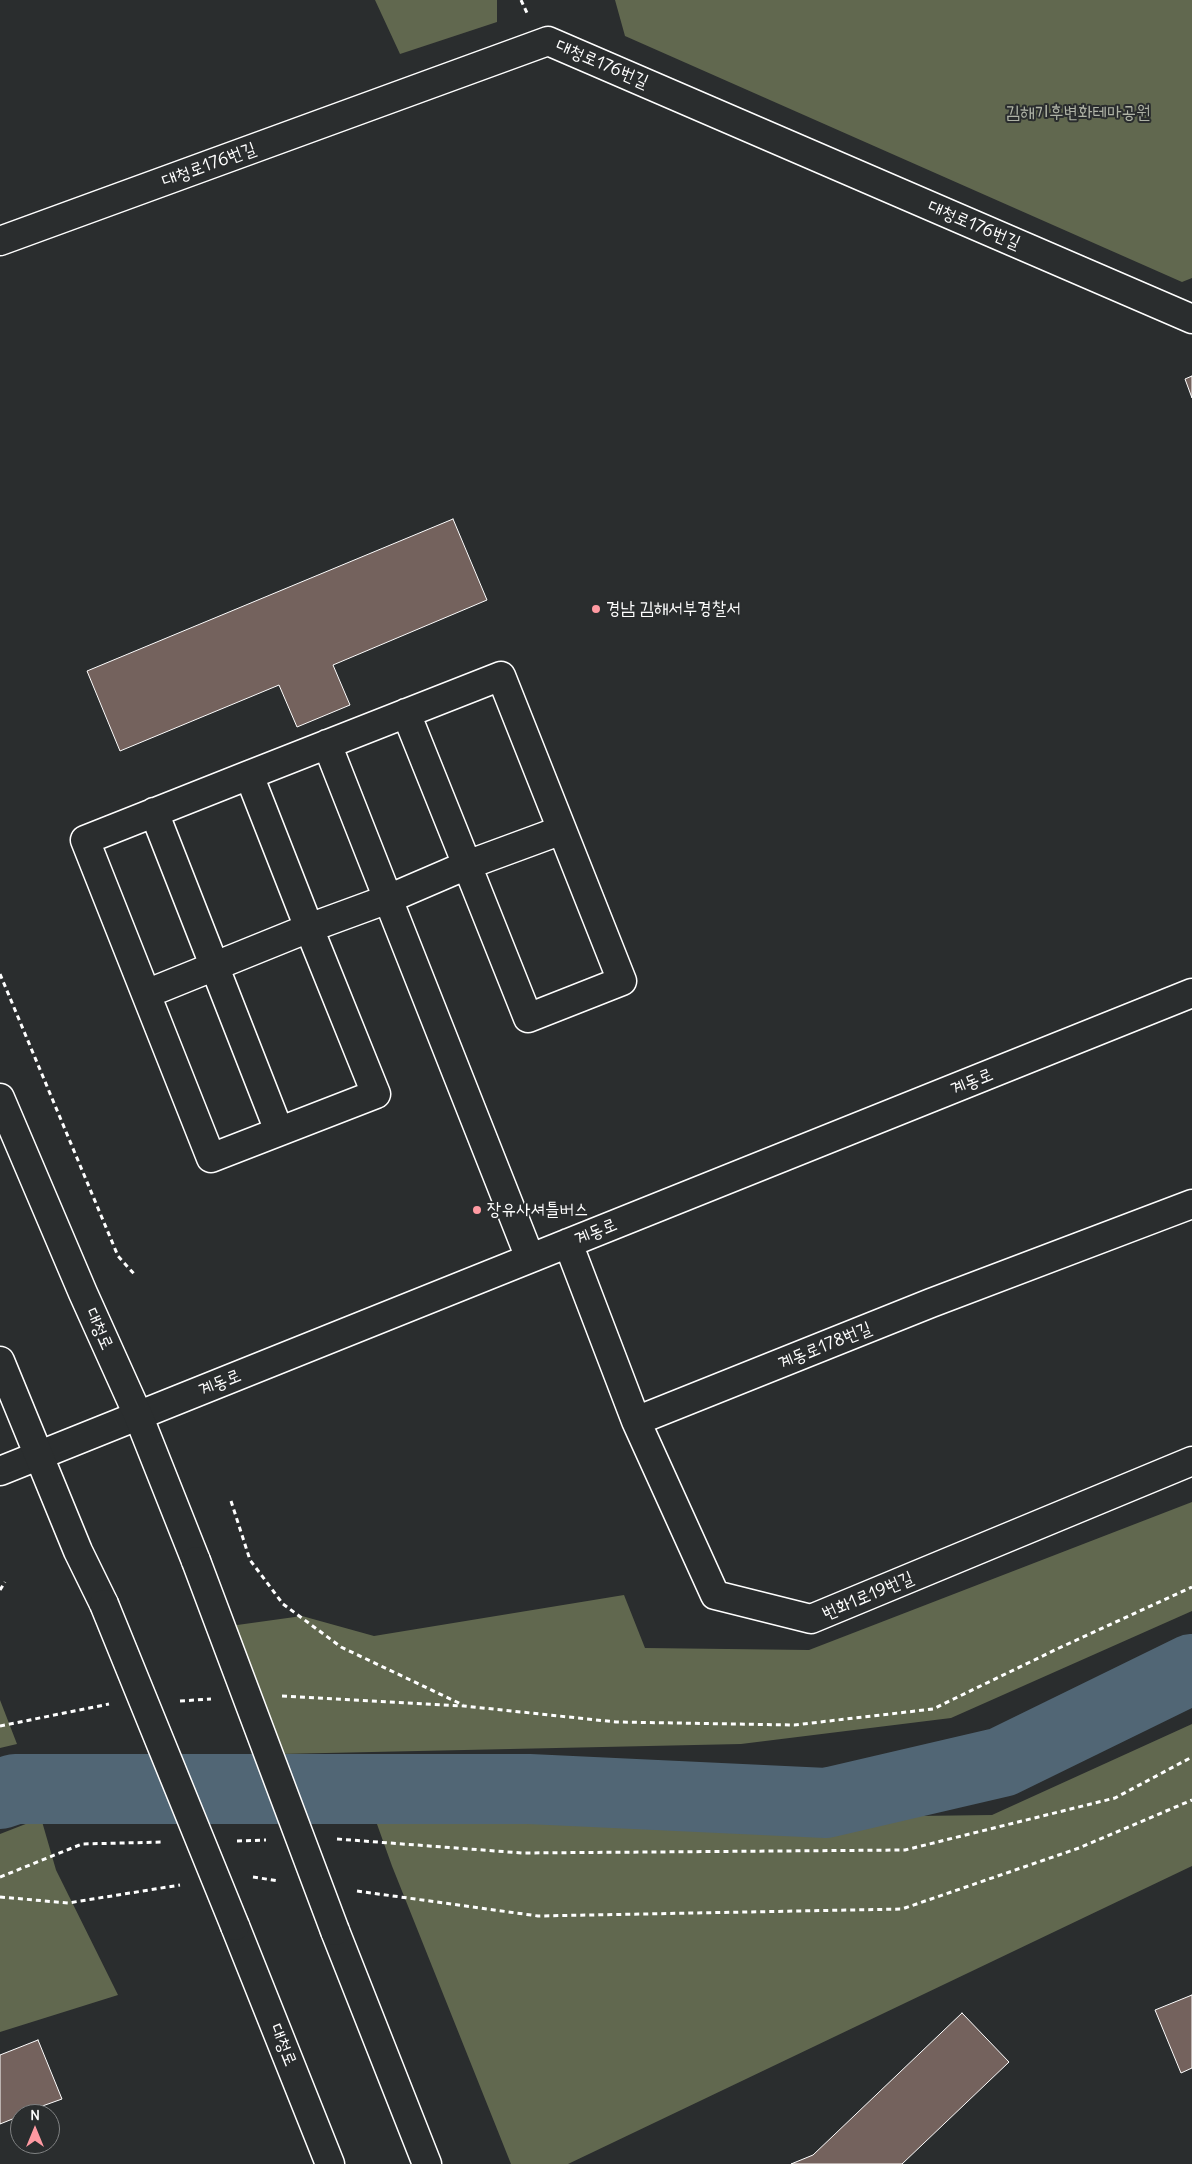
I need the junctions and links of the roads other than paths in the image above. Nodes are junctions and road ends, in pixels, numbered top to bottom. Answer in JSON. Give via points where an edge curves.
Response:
{"nodes":[{"id":1,"x":0,"y":241,"type":"edge"},
{"id":2,"x":1192,"y":319,"type":"edge"},
{"id":3,"x":406,"y":713,"type":"junction"},
{"id":4,"x":327,"y":744,"type":"junction"},
{"id":5,"x":250,"y":775,"type":"junction"},
{"id":6,"x":154,"y":812,"type":"junction"},
{"id":7,"x":562,"y":830,"type":"junction"},
{"id":8,"x":467,"y":866,"type":"junction"},
{"id":9,"x":388,"y":898,"type":"junction"},
{"id":10,"x":309,"y":928,"type":"junction"},
{"id":11,"x":215,"y":967,"type":"junction"},
{"id":12,"x":1192,"y":993,"type":"edge"},
{"id":13,"x":146,"y":994,"type":"junction"},
{"id":14,"x":0,"y":1098,"type":"edge"},
{"id":15,"x":279,"y":1131,"type":"junction"},
{"id":16,"x":1192,"y":1204,"type":"edge"},
{"id":17,"x":568,"y":1243,"type":"junction"},
{"id":18,"x":530,"y":1258,"type":"junction"},
{"id":19,"x":0,"y":1362,"type":"edge"},
{"id":20,"x":138,"y":1415,"type":"junction"},
{"id":21,"x":636,"y":1421,"type":"junction"},
{"id":22,"x":39,"y":1455,"type":"junction"},
{"id":23,"x":1192,"y":1461,"type":"edge"},
{"id":24,"x":0,"y":1471,"type":"edge"},
{"id":25,"x":330,"y":2164,"type":"edge"},
{"id":26,"x":427,"y":2164,"type":"edge"}],
"edges":[{"from":1,"to":2,"type":"street","name":"대청로176번길","via":[[548,41]]},
{"from":3,"to":4,"type":"street"},
{"from":3,"to":7,"type":"street","via":[[501,676]]},
{"from":3,"to":8,"type":"street"},
{"from":4,"to":5,"type":"street"},
{"from":4,"to":9,"type":"street"},
{"from":5,"to":6,"type":"street"},
{"from":5,"to":10,"type":"street"},
{"from":6,"to":11,"type":"street"},
{"from":6,"to":13,"type":"street","via":[[84,840]]},
{"from":7,"to":8,"type":"street"},
{"from":7,"to":8,"type":"street","via":[[622,981],[528,1018]]},
{"from":8,"to":9,"type":"street"},
{"from":9,"to":10,"type":"street"},
{"from":9,"to":18,"type":"street"},
{"from":10,"to":11,"type":"street"},
{"from":10,"to":15,"type":"street","via":[[376,1094]]},
{"from":11,"to":13,"type":"street"},
{"from":11,"to":15,"type":"street"},
{"from":12,"to":17,"type":"street","name":"계동로"},
{"from":13,"to":15,"type":"street","via":[[211,1158]]},
{"from":14,"to":20,"type":"street","name":"대청로"},
{"from":16,"to":21,"type":"street","name":"계동로178번길","via":[[931,1303]]},
{"from":17,"to":18,"type":"street","name":"계동로"},
{"from":17,"to":21,"type":"street"},
{"from":18,"to":20,"type":"street","name":"계동로"},
{"from":19,"to":22,"type":"street"},
{"from":20,"to":22,"type":"street","name":"계동로"},
{"from":20,"to":26,"type":"street","name":"대청로","bridge":true},
{"from":21,"to":23,"type":"street","name":"번화1로19번길","via":[[715,1595],[811,1619]]},
{"from":22,"to":24,"type":"street","name":"계동로"},
{"from":22,"to":25,"type":"street","name":"대청로","bridge":true,"via":[[78,1551],[104,1604]]}]}
